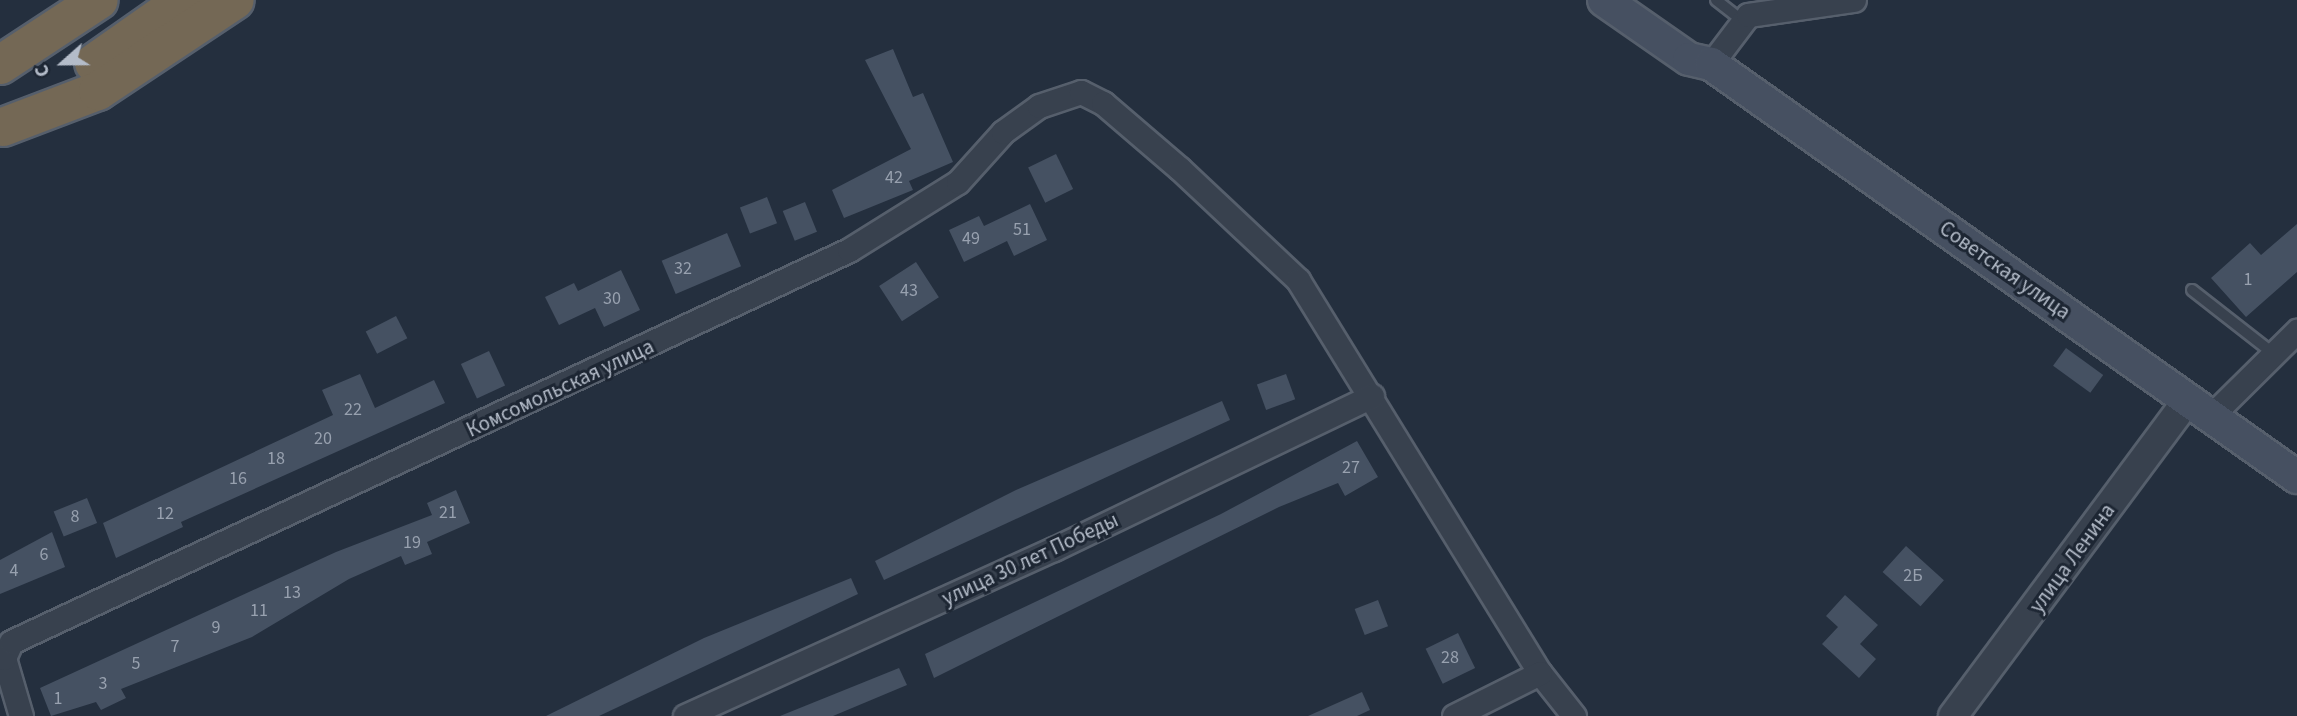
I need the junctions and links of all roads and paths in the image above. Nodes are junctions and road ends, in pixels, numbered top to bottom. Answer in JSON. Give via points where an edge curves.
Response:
{"nodes":[{"id":1,"x":63,"y":0,"type":"edge"},
{"id":2,"x":99,"y":0,"type":"edge"},
{"id":3,"x":184,"y":0,"type":"edge"},
{"id":4,"x":235,"y":0,"type":"edge"},
{"id":5,"x":1604,"y":0,"type":"edge"},
{"id":6,"x":1639,"y":0,"type":"edge"},
{"id":7,"x":1716,"y":0,"type":"edge"},
{"id":8,"x":1854,"y":0,"type":"edge"},
{"id":9,"x":1742,"y":20,"type":"junction"},
{"id":10,"x":0,"y":43,"type":"edge"},
{"id":11,"x":1711,"y":64,"type":"junction"},
{"id":12,"x":0,"y":65,"type":"edge"},
{"id":13,"x":1,"y":128,"type":"edge"},
{"id":14,"x":2193,"y":290,"type":"dead end"},
{"id":15,"x":2297,"y":331,"type":"edge"},
{"id":16,"x":2274,"y":354,"type":"junction"},
{"id":17,"x":1372,"y":396,"type":"junction"},
{"id":18,"x":2200,"y":407,"type":"junction"},
{"id":19,"x":2297,"y":477,"type":"edge"},
{"id":20,"x":1540,"y":673,"type":"junction"},
{"id":21,"x":21,"y":716,"type":"edge"},
{"id":22,"x":685,"y":716,"type":"edge"},
{"id":23,"x":1454,"y":716,"type":"edge"},
{"id":24,"x":1574,"y":716,"type":"edge"},
{"id":25,"x":1953,"y":716,"type":"edge"}],
"edges":[{"from":1,"to":10,"type":"highway"},
{"from":2,"to":12,"type":"highway"},
{"from":3,"to":13,"type":"highway"},
{"from":4,"to":13,"type":"highway","via":[[98,91]]},
{"from":5,"to":11,"type":"main road","name":"Советская улица","via":[[1689,60]]},
{"from":6,"to":11,"type":"main road","name":"Советская улица","via":[[1700,43]]},
{"from":7,"to":9,"type":"lane"},
{"from":8,"to":9,"type":"street"},
{"from":9,"to":11,"type":"street"},
{"from":11,"to":18,"type":"main road","name":"Советская улица"},
{"from":14,"to":16,"type":"lane"},
{"from":15,"to":16,"type":"street"},
{"from":16,"to":18,"type":"street"},
{"from":17,"to":20,"type":"street"},
{"from":17,"to":21,"type":"street","name":"Комсомольская улица","via":[[1298,280],[1180,169],[1103,103],[1082,92],[1039,106],[1003,132],[957,182],[849,250],[11,642],[4,659]]},
{"from":17,"to":22,"type":"street","name":"улица 30 лет Победы","via":[[1054,550]]},
{"from":18,"to":19,"type":"main road","name":"Советская улица"},
{"from":18,"to":25,"type":"street","name":"улица Ленина"},
{"from":20,"to":23,"type":"street"},
{"from":20,"to":24,"type":"street"}]}
